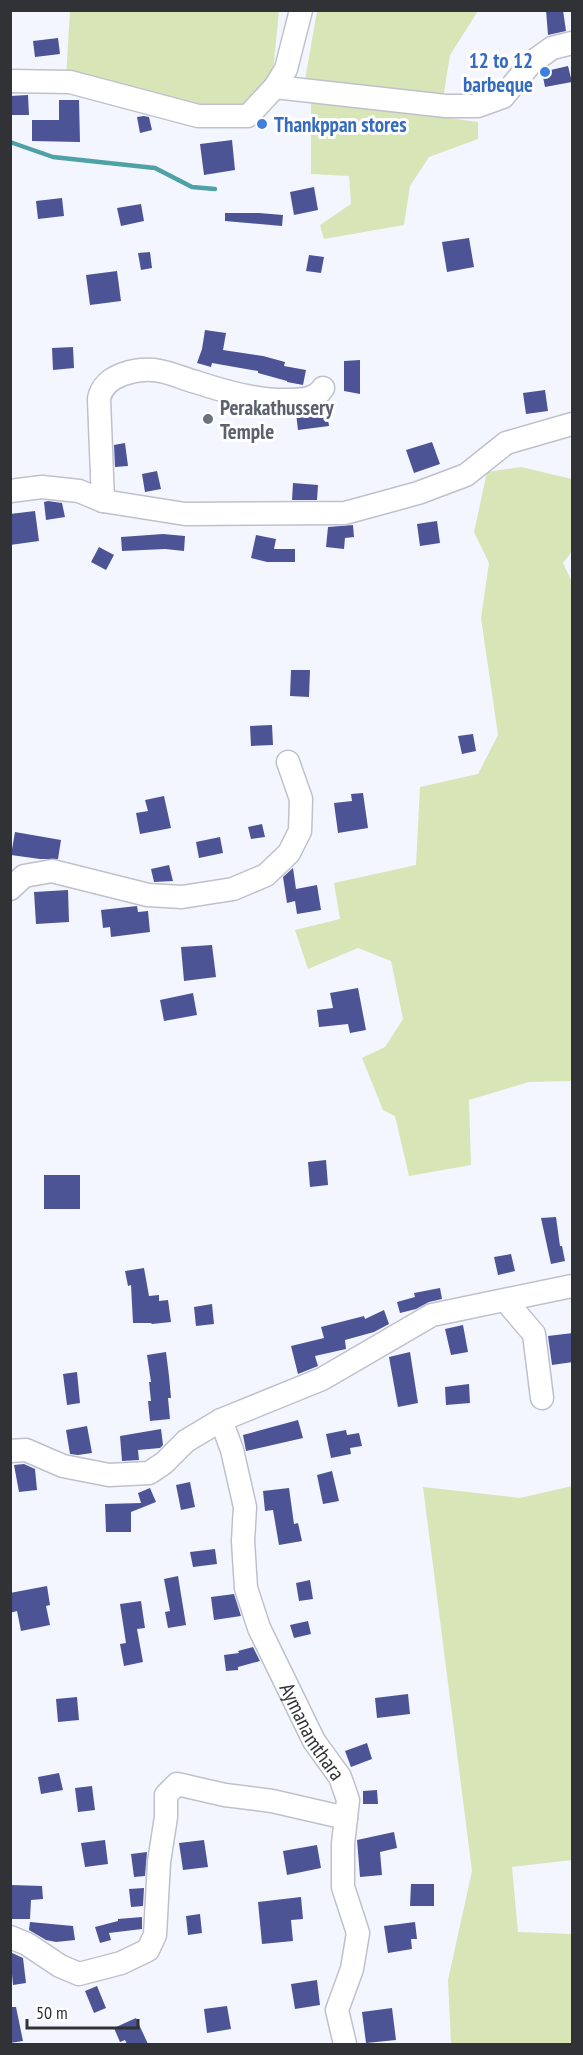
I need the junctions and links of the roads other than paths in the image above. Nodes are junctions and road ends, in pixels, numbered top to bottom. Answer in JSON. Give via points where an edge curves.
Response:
{"nodes":[{"id":1,"x":301,"y":10,"type":"edge"},
{"id":2,"x":573,"y":43,"type":"edge"},
{"id":3,"x":10,"y":81,"type":"edge"},
{"id":4,"x":275,"y":87,"type":"junction"},
{"id":5,"x":323,"y":388,"type":"dead end"},
{"id":6,"x":573,"y":424,"type":"edge"},
{"id":7,"x":10,"y":491,"type":"edge"},
{"id":8,"x":103,"y":501,"type":"junction"},
{"id":9,"x":288,"y":762,"type":"dead end"},
{"id":10,"x":10,"y":889,"type":"edge"},
{"id":11,"x":573,"y":1286,"type":"edge"},
{"id":12,"x":505,"y":1299,"type":"junction"},
{"id":13,"x":542,"y":1398,"type":"dead end"},
{"id":14,"x":221,"y":1419,"type":"junction"},
{"id":15,"x":10,"y":1451,"type":"edge"},
{"id":16,"x":346,"y":1818,"type":"junction"},
{"id":17,"x":10,"y":1937,"type":"edge"},
{"id":18,"x":345,"y":2044,"type":"edge"}],
"edges":[{"from":1,"to":4,"type":"street","via":[[286,69]]},
{"from":2,"to":4,"type":"street","via":[[552,48],[531,63],[503,97],[478,106]]},
{"from":3,"to":4,"type":"street","via":[[70,82],[198,116],[248,116]]},
{"from":5,"to":8,"type":"street","via":[[312,398],[284,400],[245,397],[160,371],[120,375],[103,388],[99,399]]},
{"from":6,"to":8,"type":"street","via":[[506,443],[466,476],[345,513],[184,514]]},
{"from":7,"to":8,"type":"street","via":[[42,487],[79,491]]},
{"from":9,"to":10,"type":"street","via":[[301,799],[300,831],[289,853],[266,875],[233,889],[182,897],[148,895],[52,871],[24,876]]},
{"from":11,"to":12,"type":"street"},
{"from":12,"to":13,"type":"street","via":[[534,1334]]},
{"from":12,"to":14,"type":"street","via":[[432,1315],[322,1378]]},
{"from":14,"to":15,"type":"street","via":[[186,1441],[149,1473],[109,1474],[63,1466],[26,1450]]},
{"from":14,"to":16,"type":"street","name":"Aymanamthara","via":[[245,1507],[246,1588],[259,1628],[314,1742],[340,1777],[348,1800]]},
{"from":16,"to":17,"type":"street","via":[[272,1800],[177,1784],[166,1795],[155,1935],[148,1950],[121,1963],[79,1974]]},
{"from":16,"to":18,"type":"street","name":"Aymanamthara","via":[[343,1887],[358,1933],[352,1969],[337,2010]]}]}
